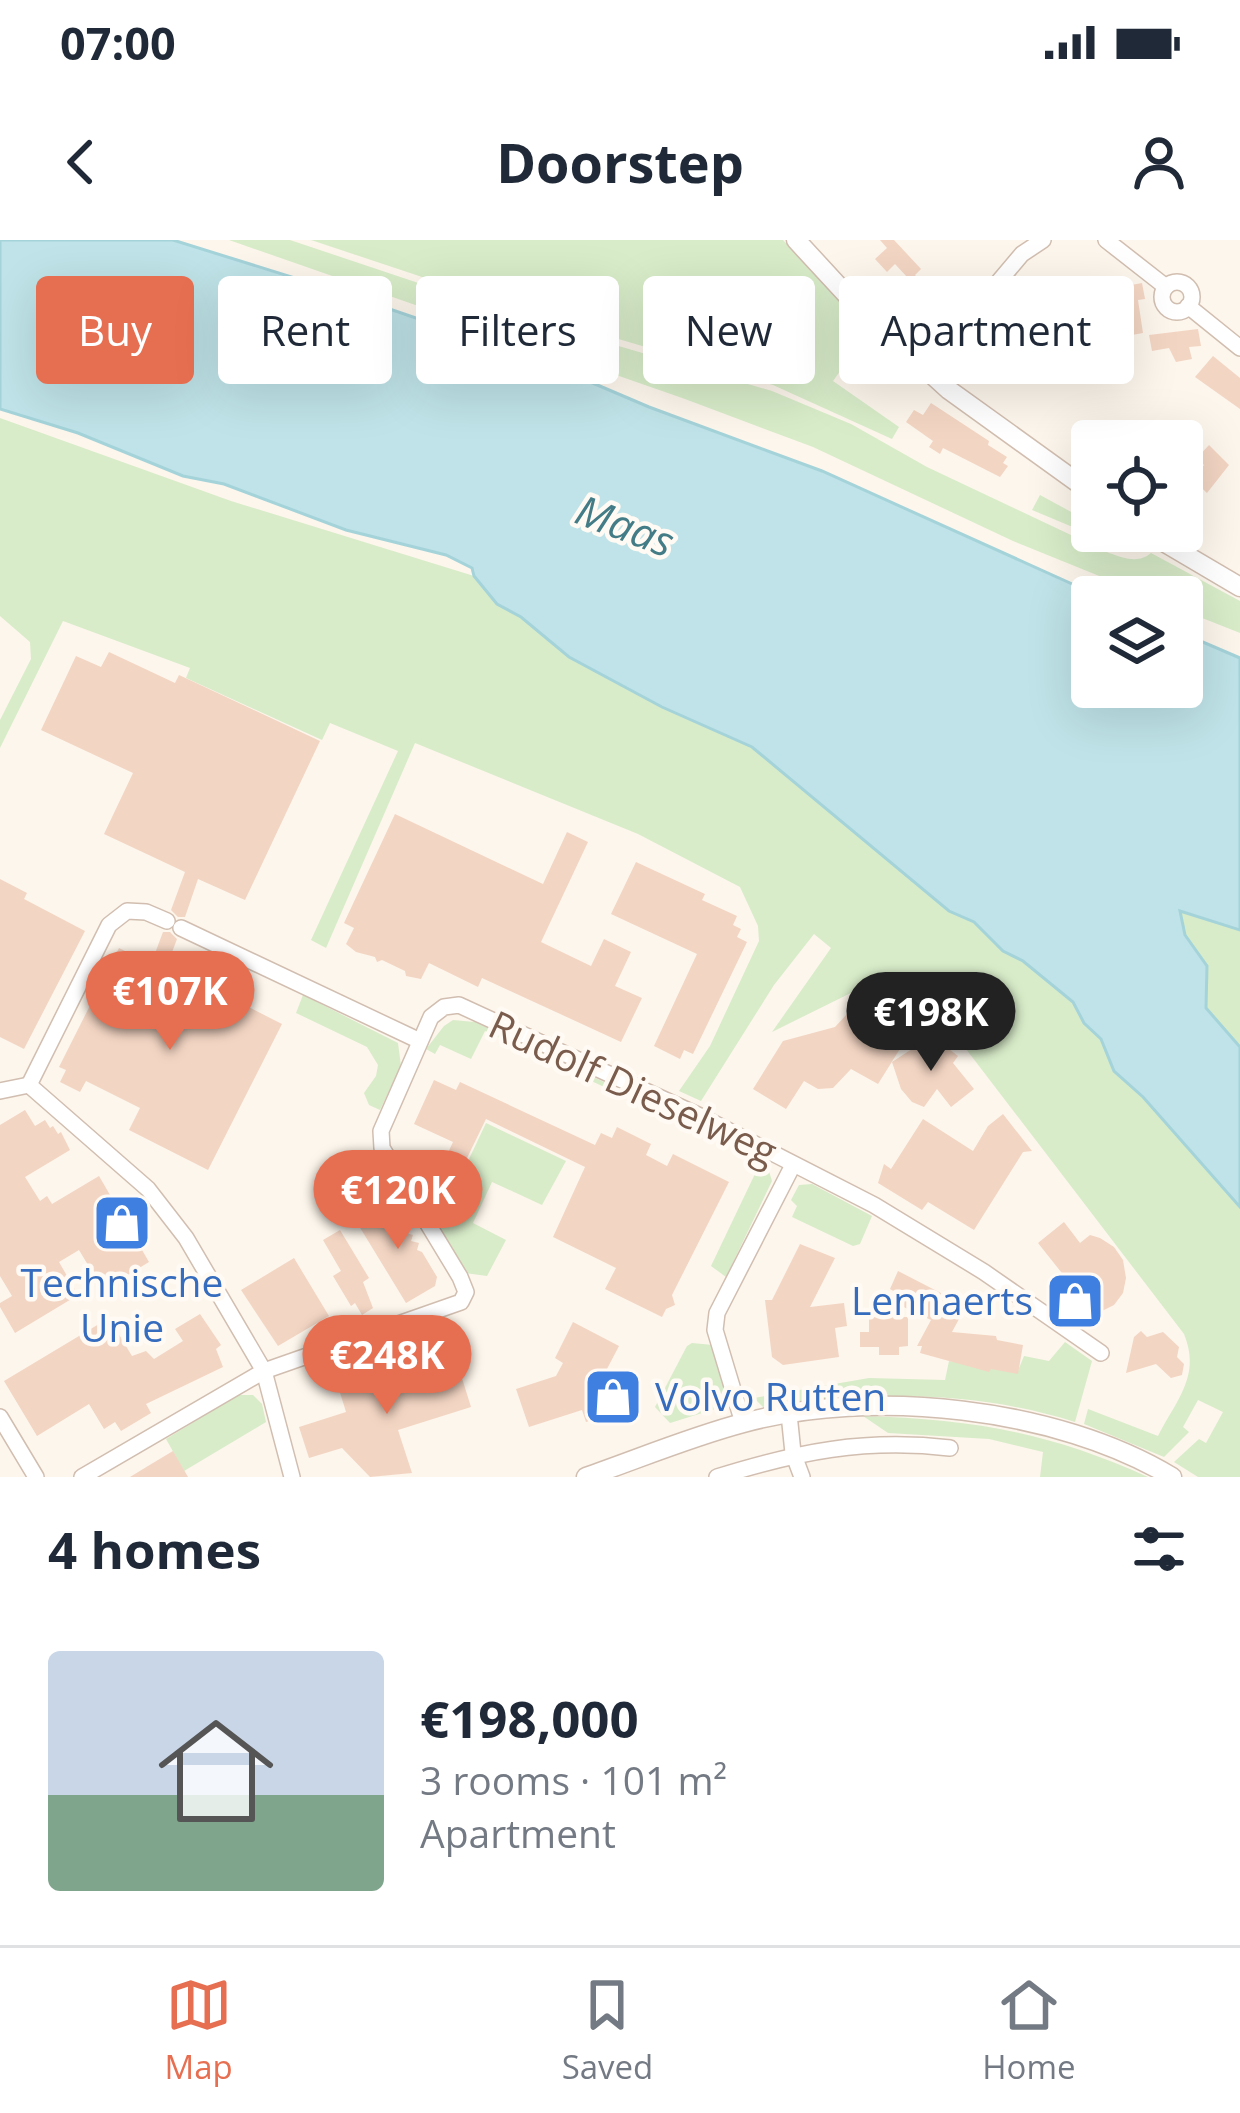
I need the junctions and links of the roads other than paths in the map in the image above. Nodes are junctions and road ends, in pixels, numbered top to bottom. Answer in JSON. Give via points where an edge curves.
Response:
{"nodes":[{"id":1,"x":796,"y":240,"type":"edge"},
{"id":2,"x":1042,"y":240,"type":"edge"},
{"id":3,"x":1106,"y":240,"type":"edge"},
{"id":4,"x":1003,"y":276,"type":"edge"},
{"id":5,"x":839,"y":283,"type":"edge"},
{"id":6,"x":1240,"y":348,"type":"edge"},
{"id":7,"x":945,"y":384,"type":"edge"},
{"id":8,"x":1071,"y":477,"type":"edge"},
{"id":9,"x":1181,"y":552,"type":"edge"},
{"id":10,"x":1240,"y":587,"type":"edge"},
{"id":11,"x":420,"y":1041,"type":"junction"},
{"id":12,"x":29,"y":1085,"type":"junction"},
{"id":13,"x":0,"y":1091,"type":"edge"},
{"id":14,"x":793,"y":1165,"type":"junction"},
{"id":15,"x":1101,"y":1353,"type":"dead end"},
{"id":16,"x":264,"y":1371,"type":"junction"},
{"id":17,"x":789,"y":1414,"type":"junction"},
{"id":18,"x":0,"y":1417,"type":"edge"},
{"id":19,"x":743,"y":1423,"type":"junction"},
{"id":20,"x":950,"y":1448,"type":"dead end"},
{"id":21,"x":793,"y":1453,"type":"junction"},
{"id":22,"x":36,"y":1477,"type":"edge"},
{"id":23,"x":82,"y":1477,"type":"edge"},
{"id":24,"x":292,"y":1477,"type":"edge"},
{"id":25,"x":586,"y":1477,"type":"edge"},
{"id":26,"x":717,"y":1477,"type":"edge"},
{"id":27,"x":802,"y":1477,"type":"edge"},
{"id":28,"x":1172,"y":1477,"type":"edge"}],
"edges":[{"from":1,"to":5,"type":"street"},
{"from":2,"to":4,"type":"street"},
{"from":3,"to":6,"type":"street","via":[[1166,287],[1187,286],[1189,306]]},
{"from":7,"to":8,"type":"street"},
{"from":9,"to":10,"type":"street"},
{"from":11,"to":12,"type":"street","via":[[146,912],[127,911],[109,925]]},
{"from":11,"to":14,"type":"street","name":"Rudolf Dieselweg","via":[[431,1017],[459,1006]]},
{"from":11,"to":16,"type":"street","via":[[384,1119],[382,1148],[466,1292],[461,1302]]},
{"from":12,"to":13,"type":"street"},
{"from":12,"to":16,"type":"street","via":[[148,1189]]},
{"from":14,"to":15,"type":"street","name":"Rudolf Dieselweg","via":[[874,1205]]},
{"from":14,"to":19,"type":"street","name":"Rudolf Dieselweg","via":[[716,1313]]},
{"from":16,"to":23,"type":"street"},
{"from":16,"to":24,"type":"street"},
{"from":17,"to":19,"type":"street"},
{"from":17,"to":21,"type":"street"},
{"from":17,"to":28,"type":"street","via":[[863,1407],[990,1416],[1075,1434]]},
{"from":18,"to":22,"type":"street"},
{"from":19,"to":25,"type":"street"},
{"from":20,"to":21,"type":"street"},
{"from":21,"to":26,"type":"street"},
{"from":21,"to":27,"type":"street"}]}
